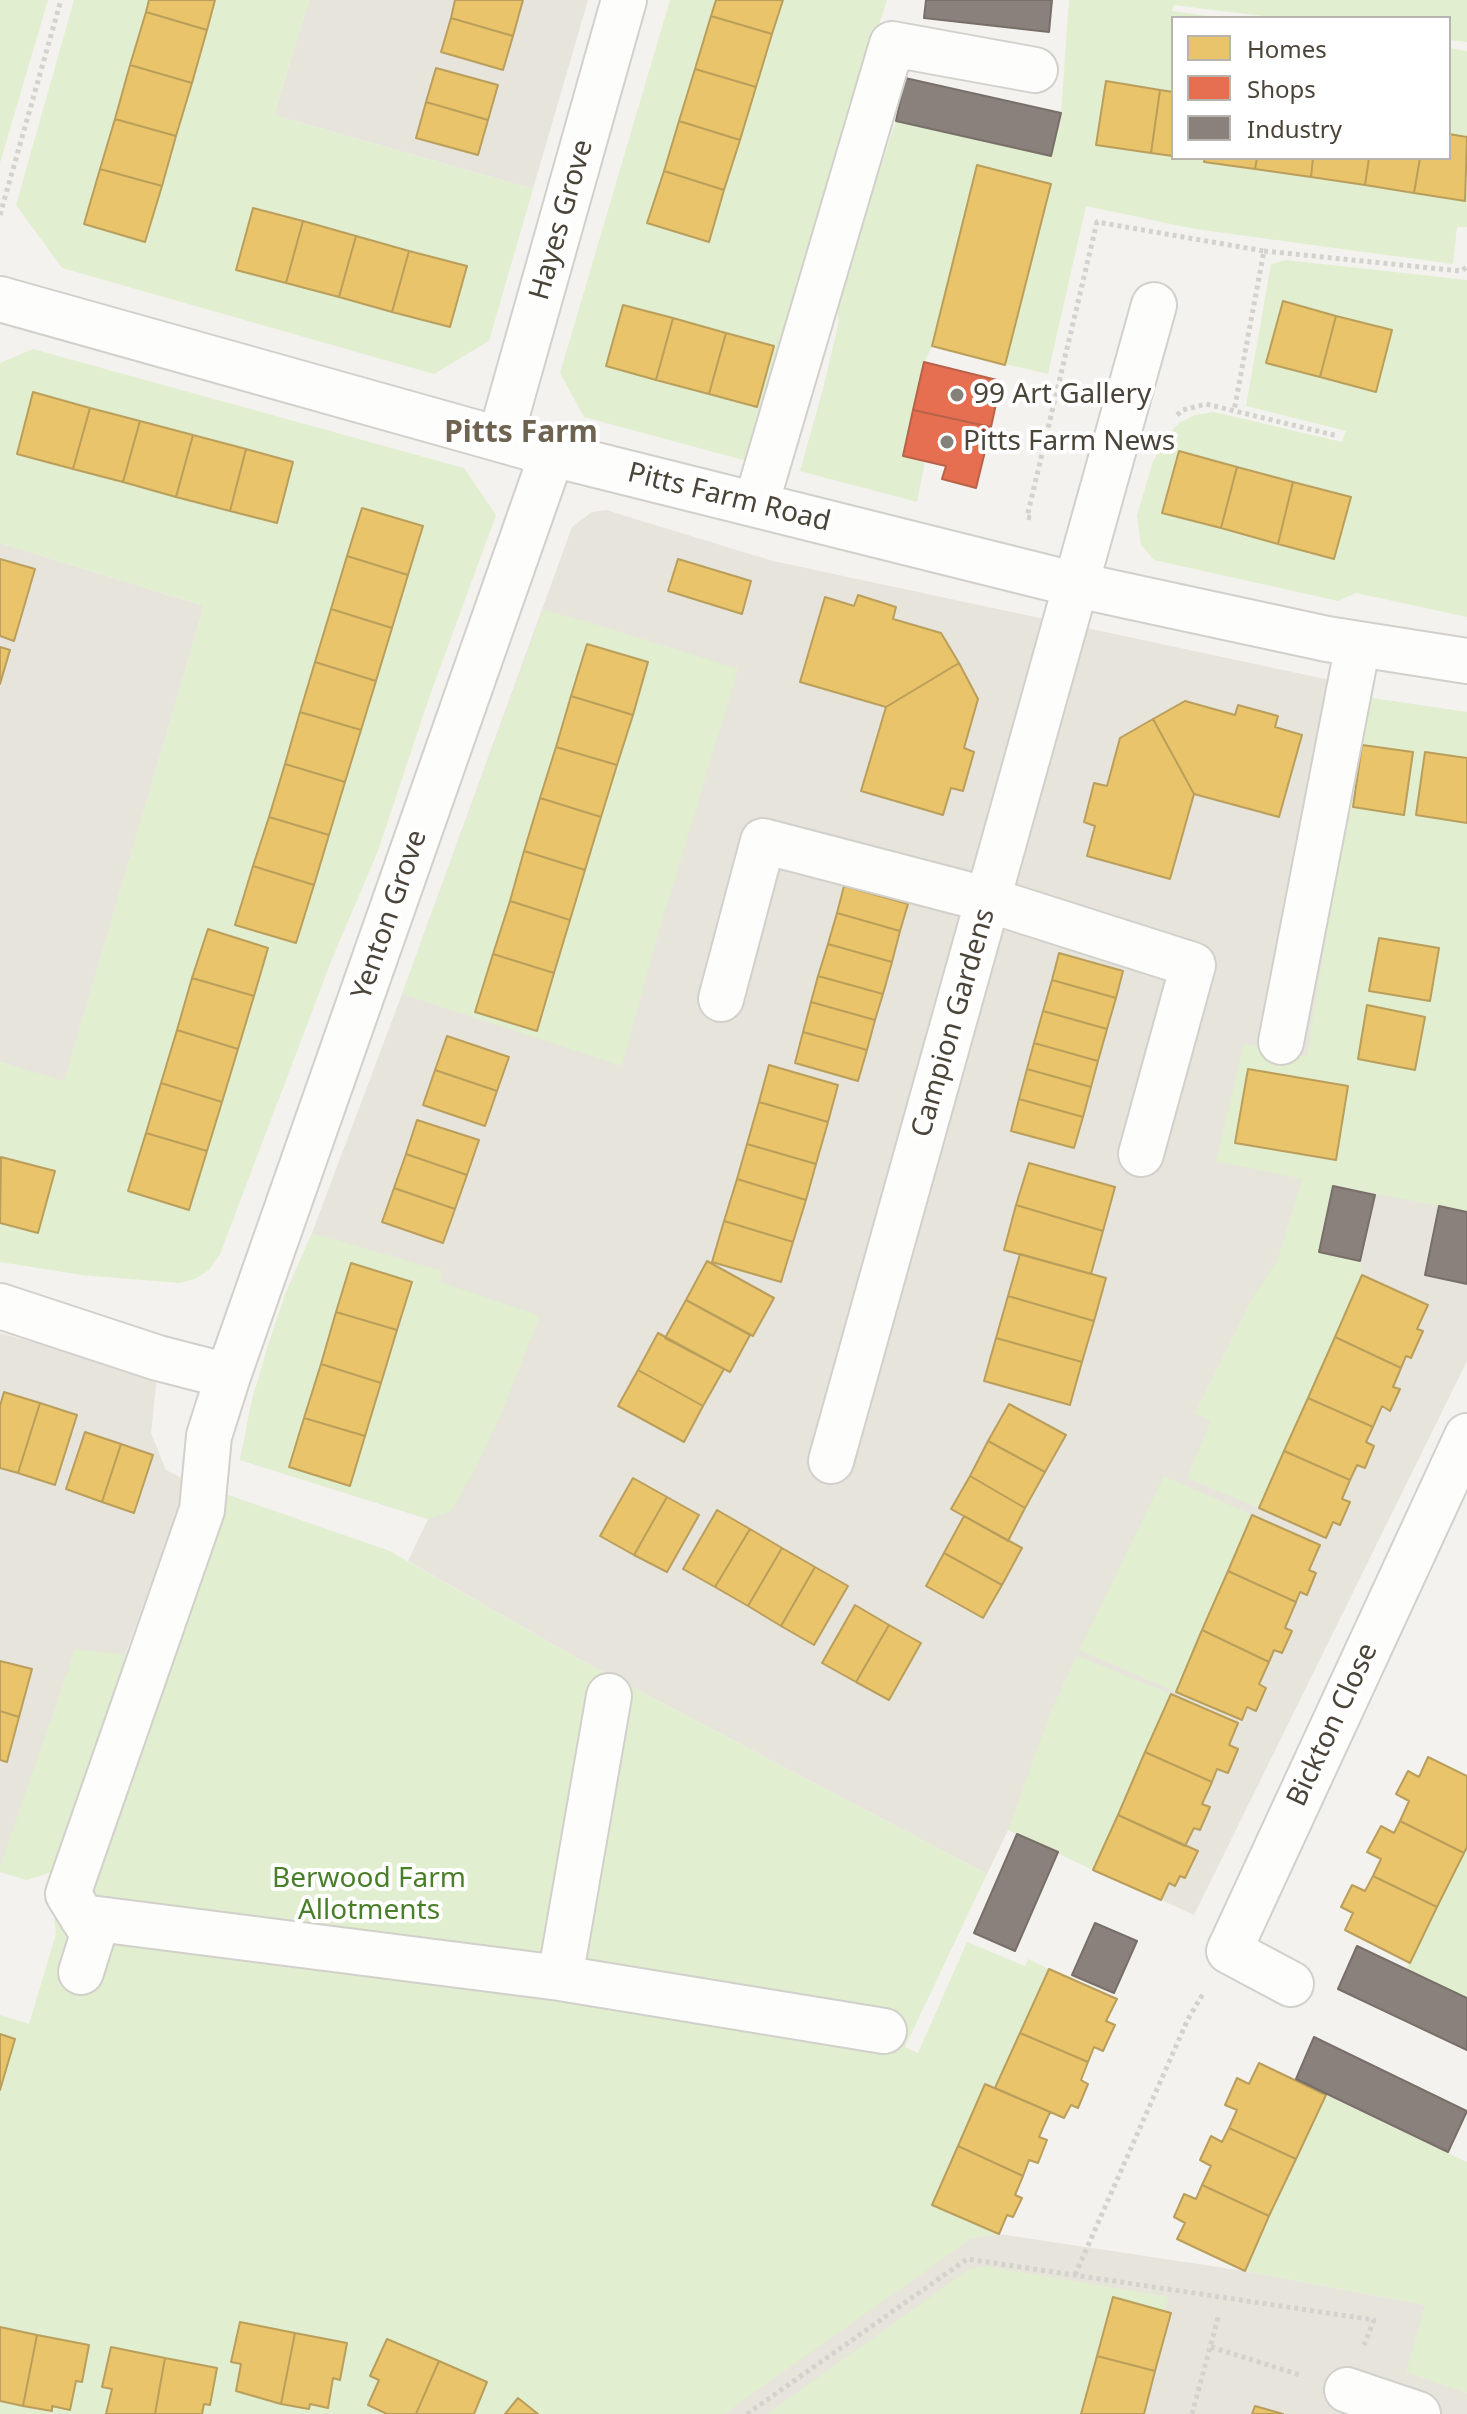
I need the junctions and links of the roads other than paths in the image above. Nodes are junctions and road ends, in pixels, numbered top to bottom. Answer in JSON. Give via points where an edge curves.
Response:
{"nodes":[{"id":1,"x":624,"y":0,"type":"edge"},
{"id":2,"x":1035,"y":70,"type":"dead end"},
{"id":3,"x":0,"y":299,"type":"edge"},
{"id":4,"x":1154,"y":305,"type":"dead end"},
{"id":5,"x":500,"y":439,"type":"junction"},
{"id":6,"x":552,"y":454,"type":"junction"},
{"id":7,"x":756,"y":504,"type":"junction"},
{"id":8,"x":1077,"y":585,"type":"junction"},
{"id":9,"x":1358,"y":644,"type":"junction"},
{"id":10,"x":1467,"y":661,"type":"edge"},
{"id":11,"x":989,"y":900,"type":"junction"},
{"id":12,"x":721,"y":999,"type":"dead end"},
{"id":13,"x":1281,"y":1042,"type":"dead end"},
{"id":14,"x":1141,"y":1154,"type":"dead end"},
{"id":15,"x":0,"y":1306,"type":"edge"},
{"id":16,"x":228,"y":1376,"type":"junction"},
{"id":17,"x":1467,"y":1436,"type":"edge"},
{"id":18,"x":831,"y":1461,"type":"dead end"},
{"id":19,"x":609,"y":1696,"type":"dead end"},
{"id":20,"x":82,"y":1917,"type":"junction"},
{"id":21,"x":81,"y":1972,"type":"dead end"},
{"id":22,"x":560,"y":1978,"type":"junction"},
{"id":23,"x":1291,"y":1984,"type":"dead end"},
{"id":24,"x":884,"y":2031,"type":"dead end"},
{"id":25,"x":1347,"y":2390,"type":"road end"},
{"id":26,"x":1411,"y":2413,"type":"edge"}],
"edges":[{"from":1,"to":5,"type":"street","name":"Hayes Grove"},
{"from":2,"to":7,"type":"street","via":[[892,44]]},
{"from":3,"to":5,"type":"street","name":"Pitts Farm Road"},
{"from":4,"to":8,"type":"street","name":"Campion Gardens"},
{"from":5,"to":6,"type":"street","name":"Pitts Farm Road"},
{"from":6,"to":7,"type":"street","name":"Pitts Farm Road"},
{"from":6,"to":16,"type":"street","name":"Yenton Grove"},
{"from":7,"to":8,"type":"street","name":"Pitts Farm Road"},
{"from":8,"to":9,"type":"street","name":"Pitts Farm Road"},
{"from":8,"to":11,"type":"street","name":"Campion Gardens"},
{"from":9,"to":10,"type":"street","name":"Pitts Farm Road"},
{"from":9,"to":13,"type":"street"},
{"from":11,"to":12,"type":"street","via":[[763,841]]},
{"from":11,"to":14,"type":"street","via":[[1193,965]]},
{"from":11,"to":18,"type":"street","name":"Campion Gardens"},
{"from":15,"to":16,"type":"street"},
{"from":16,"to":20,"type":"street","name":"Yenton Grove","via":[[209,1436],[202,1510],[68,1894]]},
{"from":17,"to":23,"type":"street","name":"Bickton Close","via":[[1229,1951]]},
{"from":19,"to":22,"type":"street"},
{"from":20,"to":21,"type":"street","via":[[93,1934]]},
{"from":20,"to":22,"type":"street"},
{"from":22,"to":24,"type":"street"},
{"from":25,"to":26,"type":"street"}]}
